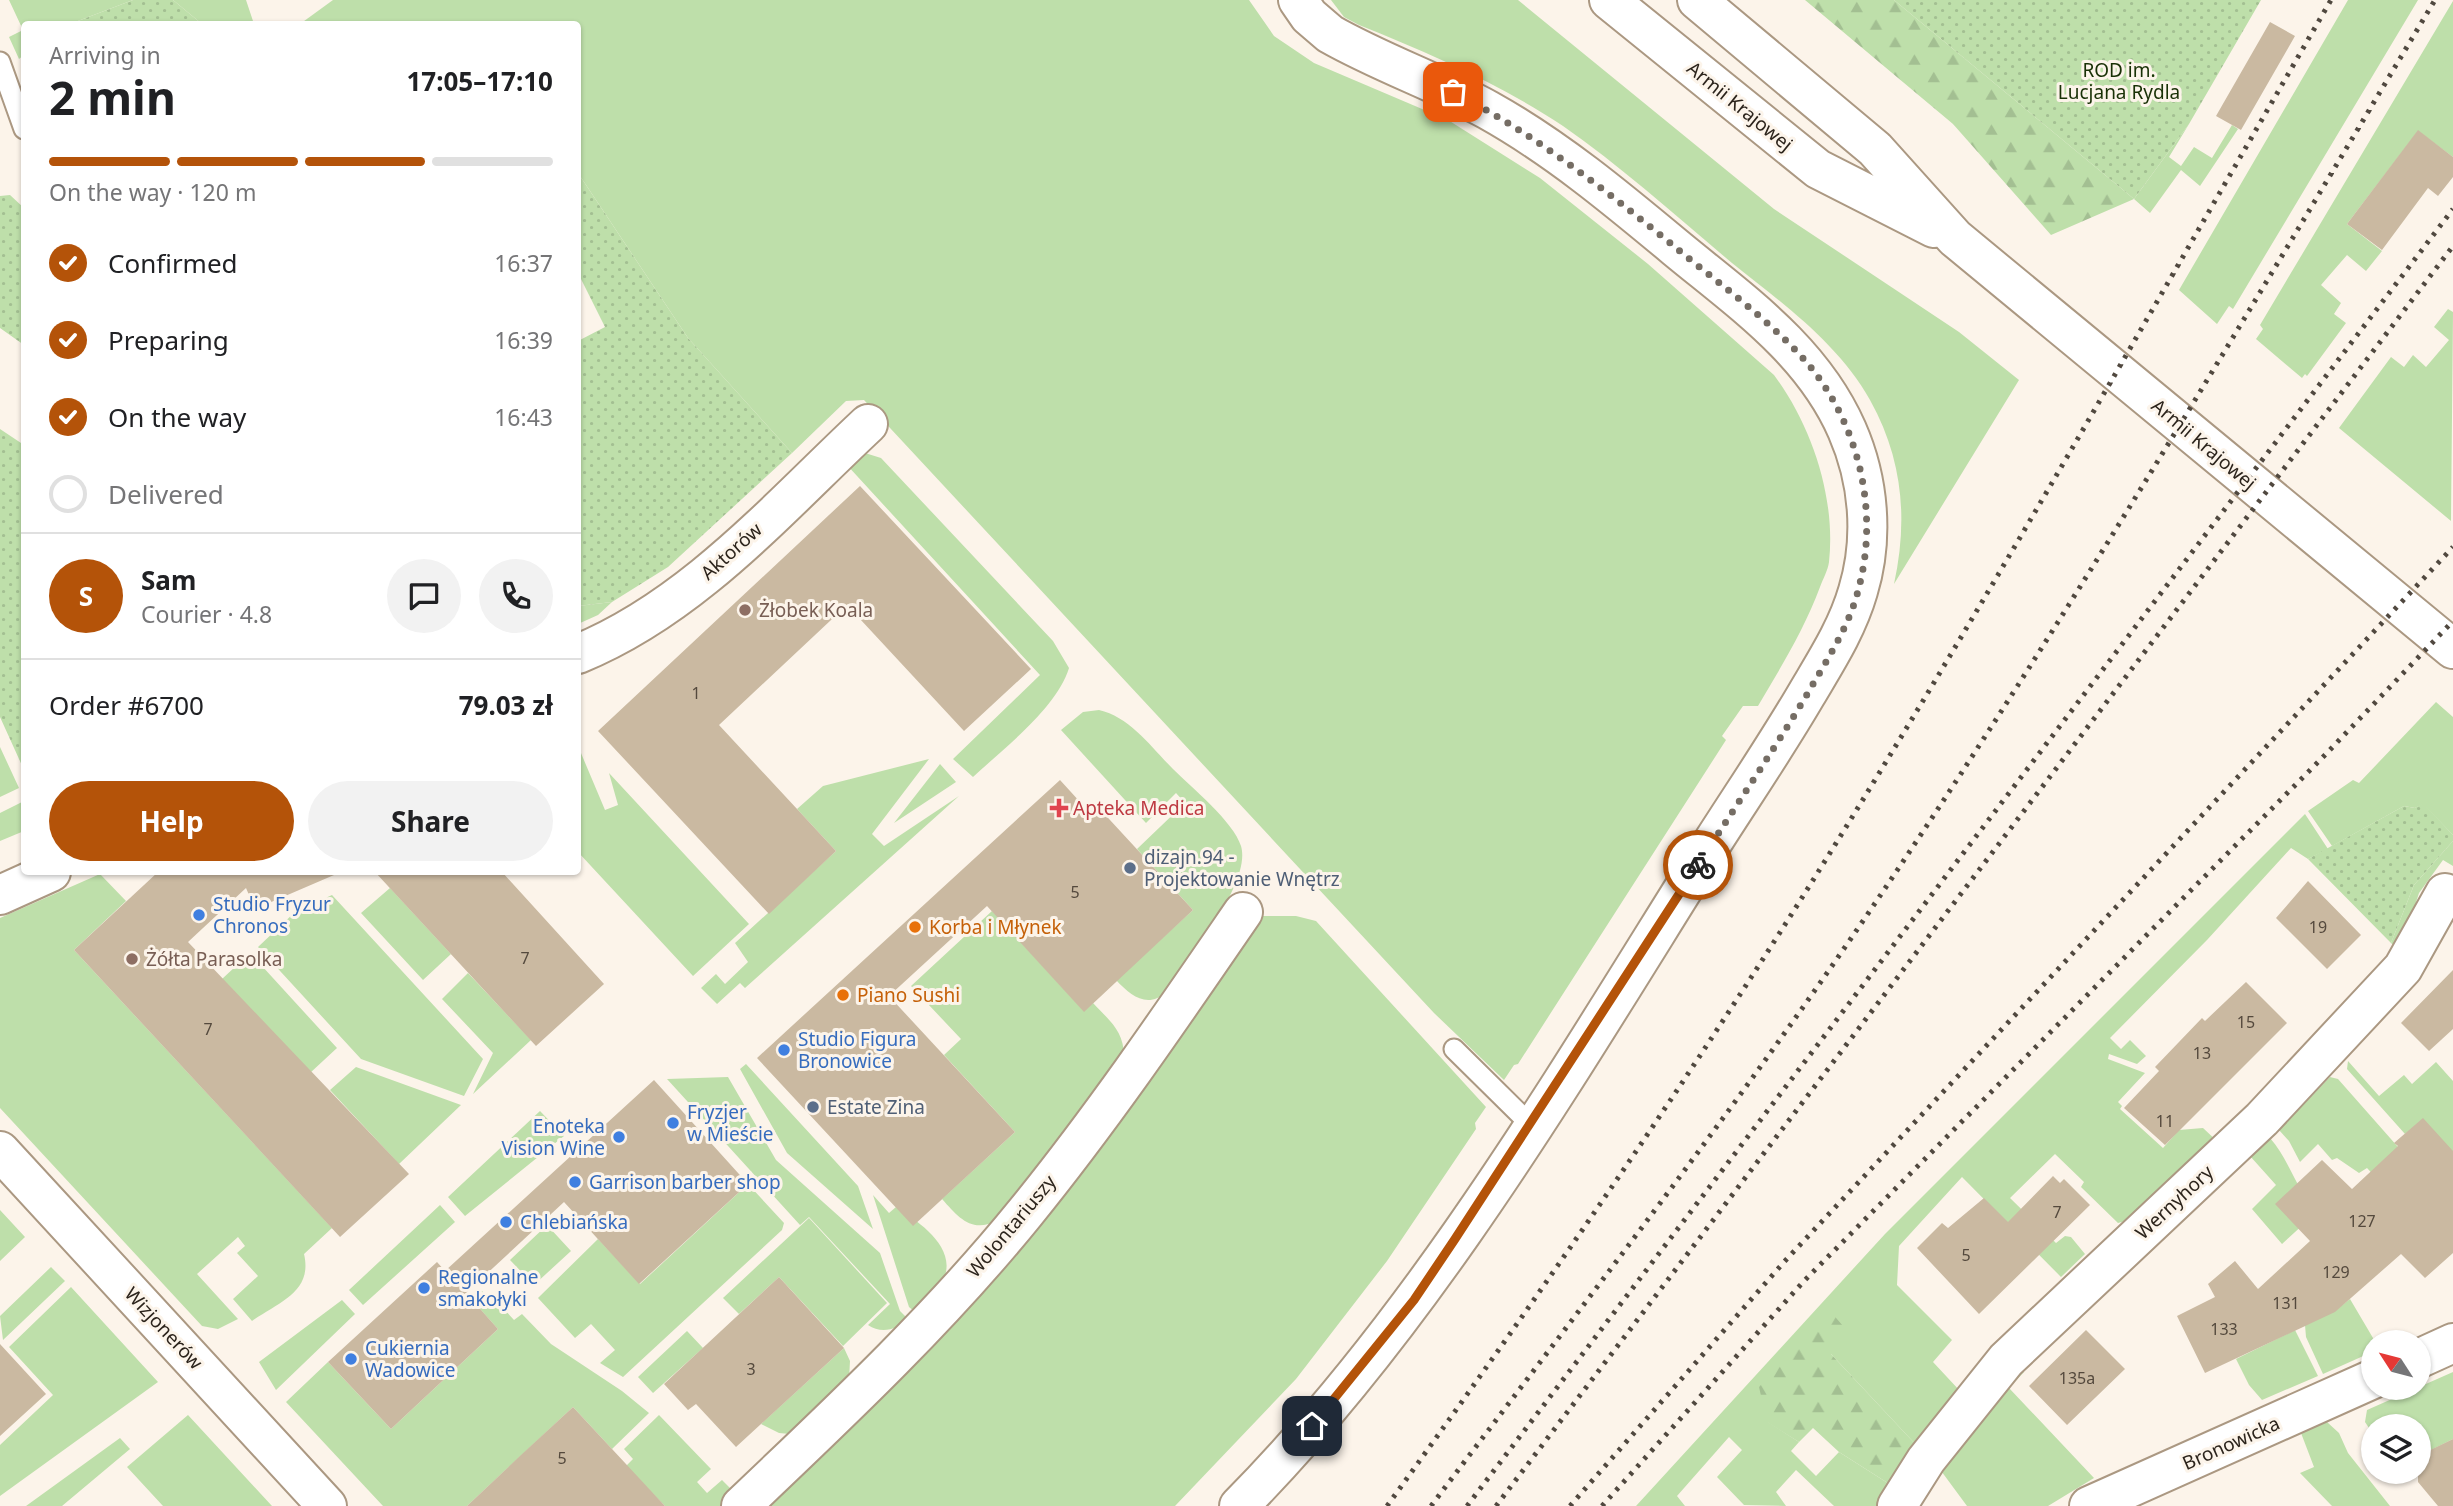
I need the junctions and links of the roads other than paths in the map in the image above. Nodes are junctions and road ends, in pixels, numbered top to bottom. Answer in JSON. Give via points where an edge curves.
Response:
{"nodes":[{"id":1,"x":1298,"y":0,"type":"edge"},
{"id":2,"x":1609,"y":0,"type":"edge"},
{"id":3,"x":1698,"y":0,"type":"edge"},
{"id":4,"x":0,"y":62,"type":"edge"},
{"id":5,"x":21,"y":121,"type":"edge"},
{"id":6,"x":1955,"y":238,"type":"junction"},
{"id":7,"x":868,"y":424,"type":"dead end"},
{"id":8,"x":2453,"y":649,"type":"edge"},
{"id":9,"x":581,"y":653,"type":"edge"},
{"id":10,"x":44,"y":875,"type":"edge"},
{"id":11,"x":2445,"y":893,"type":"dead end"},
{"id":12,"x":0,"y":895,"type":"edge"},
{"id":13,"x":1243,"y":912,"type":"dead end"},
{"id":14,"x":1454,"y":1049,"type":"dead end"},
{"id":15,"x":1531,"y":1125,"type":"junction"},
{"id":16,"x":0,"y":1151,"type":"edge"},
{"id":17,"x":2453,"y":1343,"type":"edge"},
{"id":18,"x":2431,"y":1353,"type":"edge"},
{"id":19,"x":2361,"y":1384,"type":"edge"},
{"id":20,"x":327,"y":1506,"type":"edge"},
{"id":21,"x":741,"y":1506,"type":"edge"},
{"id":22,"x":1239,"y":1506,"type":"edge"},
{"id":23,"x":1897,"y":1506,"type":"edge"},
{"id":24,"x":2089,"y":1506,"type":"edge"}],
"edges":[{"from":1,"to":15,"type":"street","via":[[1330,34],[1487,109],[1559,155],[1780,335],[1803,358],[1835,405],[1862,476],[1867,502],[1866,555],[1859,589],[1838,641]]},
{"from":2,"to":6,"type":"street","name":"Armii Krajowej","via":[[1818,169]]},
{"from":3,"to":6,"type":"street","name":"Armii Krajowej","via":[[1875,149]]},
{"from":4,"to":5,"type":"lane"},
{"from":6,"to":8,"type":"street","name":"Armii Krajowej"},
{"from":7,"to":9,"type":"street","name":"Aktorów","via":[[664,609]]},
{"from":10,"to":12,"type":"street"},
{"from":11,"to":23,"type":"street","name":"Wernyhory","via":[[2403,968],[2262,1119],[2006,1360],[1940,1441]]},
{"from":13,"to":21,"type":"street","name":"Wolontariuszy","via":[[1155,1041],[1017,1223],[923,1327]]},
{"from":14,"to":15,"type":"lane"},
{"from":15,"to":22,"type":"street","via":[[1406,1309],[1343,1391]]},
{"from":16,"to":20,"type":"street","name":"Wizjonerów"},
{"from":17,"to":18,"type":"street"},
{"from":19,"to":24,"type":"street","name":"Bronowicka"}]}
